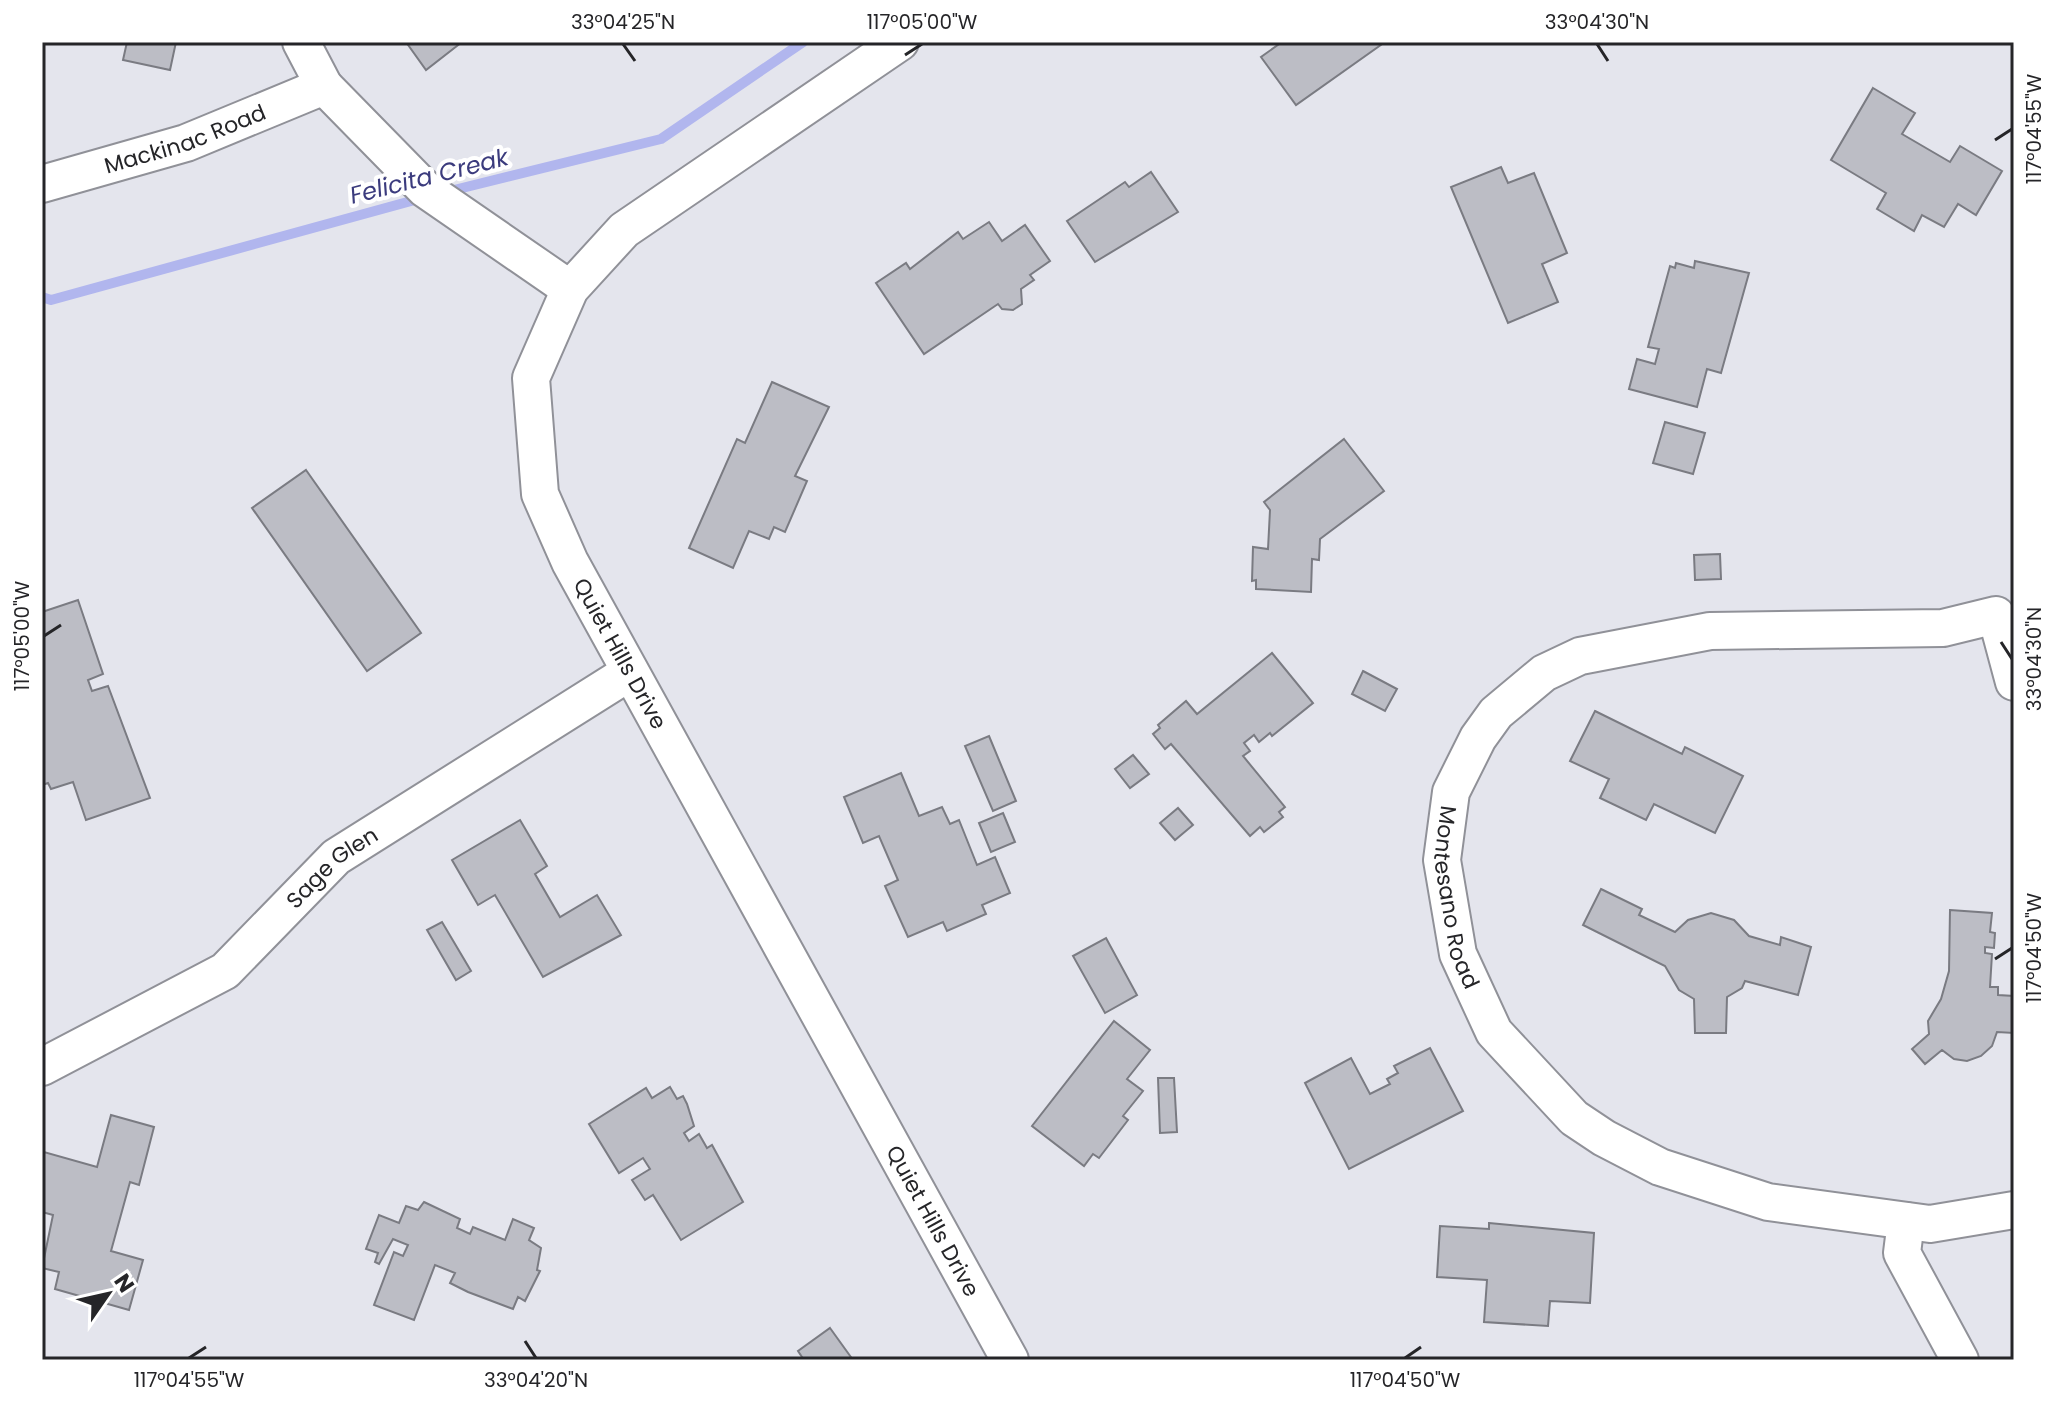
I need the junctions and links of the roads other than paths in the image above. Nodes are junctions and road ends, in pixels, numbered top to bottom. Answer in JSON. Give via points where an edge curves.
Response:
{"nodes":[{"id":1,"x":301,"y":42,"type":"edge"},
{"id":2,"x":900,"y":42,"type":"edge"},
{"id":3,"x":324,"y":86,"type":"junction"},
{"id":4,"x":42,"y":184,"type":"edge"},
{"id":5,"x":570,"y":289,"type":"junction"},
{"id":6,"x":2005,"y":610,"type":"edge"},
{"id":7,"x":630,"y":672,"type":"junction"},
{"id":8,"x":2014,"y":682,"type":"edge"},
{"id":9,"x":42,"y":1067,"type":"edge"},
{"id":10,"x":2014,"y":1210,"type":"edge"},
{"id":11,"x":1906,"y":1221,"type":"junction"},
{"id":12,"x":1010,"y":1360,"type":"edge"},
{"id":13,"x":1960,"y":1360,"type":"edge"}],
"edges":[{"from":1,"to":3,"type":"street"},
{"from":2,"to":5,"type":"street","name":"Quiet Hills Drive","via":[[624,230]]},
{"from":3,"to":4,"type":"street","name":"Mackinac Road","via":[[186,143]]},
{"from":3,"to":5,"type":"street","via":[[425,189]]},
{"from":5,"to":7,"type":"street","name":"Quiet Hills Drive","via":[[531,378],[540,494]]},
{"from":6,"to":8,"type":"street","name":"Montesano Road"},
{"from":6,"to":11,"type":"street","name":"Montesano Road","via":[[1943,628],[1710,631],[1580,656],[1544,673],[1496,713],[1451,792],[1442,860],[1458,954],[1494,1032],[1574,1118],[1660,1167],[1768,1202]]},
{"from":7,"to":9,"type":"street","name":"Sage Glen","via":[[336,857],[225,971]]},
{"from":7,"to":12,"type":"street","name":"Quiet Hills Drive"},
{"from":10,"to":11,"type":"street","name":"Montesano Road","via":[[1930,1224]]},
{"from":11,"to":13,"type":"street","via":[[1902,1253]]}]}
